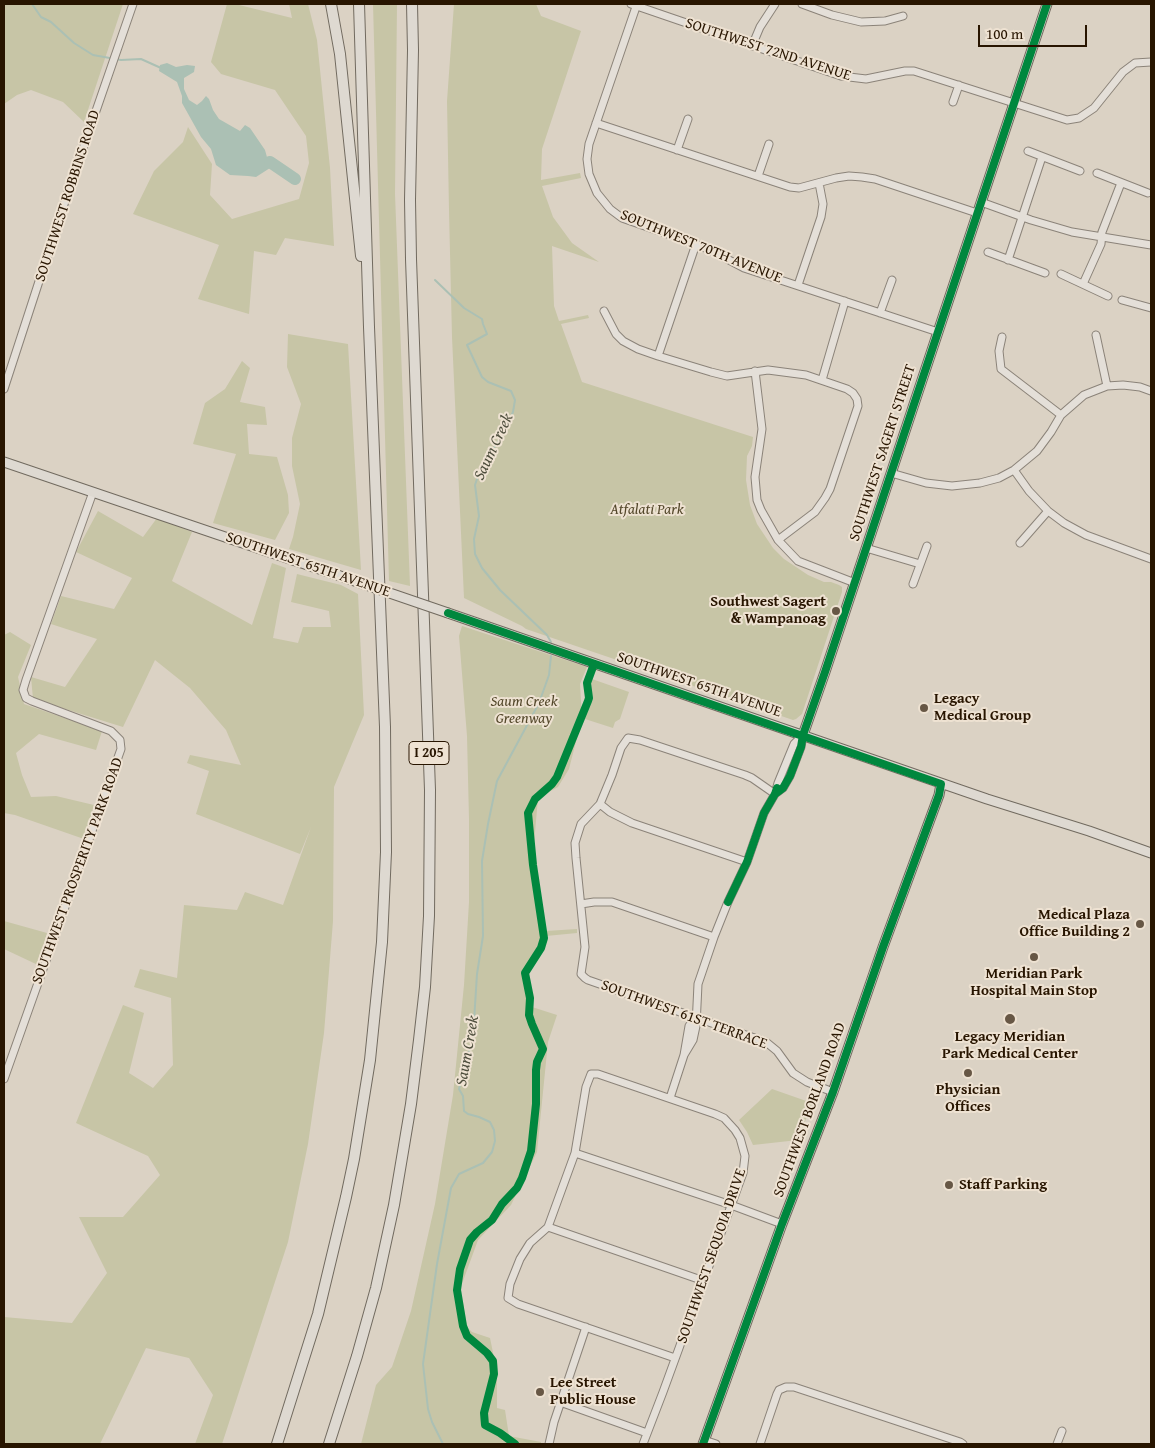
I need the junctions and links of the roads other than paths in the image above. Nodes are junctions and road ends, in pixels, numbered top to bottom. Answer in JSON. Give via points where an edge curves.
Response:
{"nodes":[{"id":1,"x":133,"y":4,"type":"edge"},
{"id":2,"x":331,"y":4,"type":"edge"},
{"id":3,"x":359,"y":4,"type":"edge"},
{"id":4,"x":412,"y":4,"type":"edge"},
{"id":5,"x":419,"y":4,"type":"edge"},
{"id":6,"x":634,"y":4,"type":"edge"},
{"id":7,"x":775,"y":4,"type":"edge"},
{"id":8,"x":802,"y":4,"type":"edge"},
{"id":9,"x":1047,"y":4,"type":"edge"},
{"id":10,"x":902,"y":16,"type":"dead end"},
{"id":11,"x":752,"y":46,"type":"junction"},
{"id":12,"x":413,"y":50,"type":"junction"},
{"id":13,"x":1151,"y":62,"type":"edge"},
{"id":14,"x":959,"y":85,"type":"junction"},
{"id":15,"x":953,"y":102,"type":"dead end"},
{"id":16,"x":1013,"y":104,"type":"junction"},
{"id":17,"x":688,"y":119,"type":"dead end"},
{"id":18,"x":596,"y":123,"type":"junction"},
{"id":19,"x":769,"y":144,"type":"dead end"},
{"id":20,"x":677,"y":150,"type":"junction"},
{"id":21,"x":1028,"y":152,"type":"dead end"},
{"id":22,"x":1042,"y":157,"type":"junction"},
{"id":23,"x":1080,"y":171,"type":"dead end"},
{"id":24,"x":1096,"y":173,"type":"dead end"},
{"id":25,"x":758,"y":176,"type":"junction"},
{"id":26,"x":819,"y":183,"type":"junction"},
{"id":27,"x":1121,"y":183,"type":"junction"},
{"id":28,"x":1148,"y":193,"type":"dead end"},
{"id":29,"x":981,"y":202,"type":"junction"},
{"id":30,"x":977,"y":213,"type":"junction"},
{"id":31,"x":1022,"y":216,"type":"junction"},
{"id":32,"x":1101,"y":238,"type":"junction"},
{"id":33,"x":696,"y":244,"type":"junction"},
{"id":34,"x":1151,"y":245,"type":"edge"},
{"id":35,"x":988,"y":252,"type":"dead end"},
{"id":36,"x":1008,"y":260,"type":"junction"},
{"id":37,"x":1045,"y":273,"type":"dead end"},
{"id":38,"x":1061,"y":274,"type":"dead end"},
{"id":39,"x":892,"y":280,"type":"dead end"},
{"id":40,"x":1083,"y":284,"type":"junction"},
{"id":41,"x":798,"y":285,"type":"junction"},
{"id":42,"x":1108,"y":296,"type":"dead end"},
{"id":43,"x":1122,"y":300,"type":"dead end"},
{"id":44,"x":845,"y":301,"type":"junction"},
{"id":45,"x":1151,"y":308,"type":"edge"},
{"id":46,"x":604,"y":310,"type":"dead end"},
{"id":47,"x":880,"y":313,"type":"junction"},
{"id":48,"x":369,"y":327,"type":"junction"},
{"id":49,"x":938,"y":332,"type":"junction"},
{"id":50,"x":1096,"y":336,"type":"dead end"},
{"id":51,"x":1002,"y":337,"type":"dead end"},
{"id":52,"x":658,"y":356,"type":"junction"},
{"id":53,"x":755,"y":371,"type":"junction"},
{"id":54,"x":822,"y":380,"type":"junction"},
{"id":55,"x":1106,"y":386,"type":"junction"},
{"id":56,"x":4,"y":389,"type":"edge"},
{"id":57,"x":1151,"y":391,"type":"edge"},
{"id":58,"x":1061,"y":415,"type":"junction"},
{"id":59,"x":4,"y":462,"type":"edge"},
{"id":60,"x":1014,"y":470,"type":"junction"},
{"id":61,"x":891,"y":473,"type":"junction"},
{"id":62,"x":93,"y":492,"type":"junction"},
{"id":63,"x":1048,"y":511,"type":"junction"},
{"id":64,"x":778,"y":540,"type":"junction"},
{"id":65,"x":1020,"y":543,"type":"dead end"},
{"id":66,"x":927,"y":546,"type":"dead end"},
{"id":67,"x":866,"y":548,"type":"junction"},
{"id":68,"x":1151,"y":559,"type":"edge"},
{"id":69,"x":920,"y":564,"type":"junction"},
{"id":70,"x":855,"y":583,"type":"junction"},
{"id":71,"x":913,"y":584,"type":"dead end"},
{"id":72,"x":803,"y":735,"type":"junction"},
{"id":73,"x":942,"y":784,"type":"junction"},
{"id":74,"x":775,"y":794,"type":"junction"},
{"id":75,"x":600,"y":804,"type":"junction"},
{"id":76,"x":1151,"y":853,"type":"edge"},
{"id":77,"x":747,"y":862,"type":"junction"},
{"id":78,"x":581,"y":904,"type":"junction"},
{"id":79,"x":714,"y":936,"type":"junction"},
{"id":80,"x":696,"y":1017,"type":"junction"},
{"id":81,"x":4,"y":1079,"type":"edge"},
{"id":82,"x":833,"y":1092,"type":"junction"},
{"id":83,"x":670,"y":1098,"type":"junction"},
{"id":84,"x":575,"y":1153,"type":"junction"},
{"id":85,"x":731,"y":1205,"type":"junction"},
{"id":86,"x":782,"y":1224,"type":"junction"},
{"id":87,"x":548,"y":1227,"type":"junction"},
{"id":88,"x":704,"y":1281,"type":"junction"},
{"id":89,"x":586,"y":1328,"type":"junction"},
{"id":90,"x":675,"y":1358,"type":"junction"},
{"id":91,"x":560,"y":1402,"type":"junction"},
{"id":92,"x":1062,"y":1430,"type":"dead end"},
{"id":93,"x":647,"y":1433,"type":"junction"},
{"id":94,"x":704,"y":1442,"type":"edge"},
{"id":95,"x":277,"y":1444,"type":"edge"},
{"id":96,"x":330,"y":1444,"type":"edge"},
{"id":97,"x":549,"y":1444,"type":"edge"},
{"id":98,"x":643,"y":1444,"type":"edge"},
{"id":99,"x":716,"y":1444,"type":"edge"},
{"id":100,"x":760,"y":1444,"type":"edge"},
{"id":101,"x":963,"y":1444,"type":"edge"},
{"id":102,"x":1058,"y":1444,"type":"edge"}],
"edges":[{"from":1,"to":56,"type":"street","name":"SOUTHWEST ROBBINS ROAD"},
{"from":2,"to":48,"type":"highway","via":[[340,54]]},
{"from":3,"to":48,"type":"highway"},
{"from":4,"to":12,"type":"highway"},
{"from":5,"to":12,"type":"highway"},
{"from":6,"to":11,"type":"street","name":"SOUTHWEST 72ND AVENUE"},
{"from":6,"to":18,"type":"street","name":"SOUTHWEST 70TH AVENUE"},
{"from":7,"to":11,"type":"street"},
{"from":8,"to":10,"type":"street","via":[[861,22]]},
{"from":9,"to":16,"type":"main road","name":"SOUTHWEST SAGERT STREET"},
{"from":11,"to":14,"type":"street","name":"SOUTHWEST 72ND AVENUE","via":[[841,76],[866,79],[914,71]]},
{"from":12,"to":96,"type":"highway","number":"I 205","via":[[411,259],[430,790],[426,961],[411,1104],[394,1205],[376,1288]]},
{"from":13,"to":16,"type":"street","name":"SOUTHWEST 72ND AVENUE","via":[[1135,63],[1123,72],[1094,108],[1079,118],[1067,120]]},
{"from":14,"to":15,"type":"street"},
{"from":14,"to":16,"type":"street","name":"SOUTHWEST 72ND AVENUE"},
{"from":16,"to":29,"type":"main road","name":"SOUTHWEST SAGERT STREET"},
{"from":17,"to":20,"type":"street"},
{"from":18,"to":20,"type":"street"},
{"from":18,"to":33,"type":"street","name":"SOUTHWEST 70TH AVENUE","via":[[587,158],[589,174],[597,193],[610,209],[622,218]]},
{"from":19,"to":25,"type":"street"},
{"from":20,"to":25,"type":"street"},
{"from":21,"to":22,"type":"street"},
{"from":22,"to":23,"type":"street"},
{"from":22,"to":31,"type":"street"},
{"from":24,"to":27,"type":"street"},
{"from":25,"to":26,"type":"street","via":[[790,187]]},
{"from":26,"to":30,"type":"street","via":[[850,176],[876,179]]},
{"from":26,"to":41,"type":"street","via":[[823,204],[821,217]]},
{"from":27,"to":28,"type":"street"},
{"from":27,"to":32,"type":"street"},
{"from":29,"to":30,"type":"main road","name":"SOUTHWEST SAGERT STREET"},
{"from":29,"to":31,"type":"street"},
{"from":30,"to":49,"type":"main road","name":"SOUTHWEST SAGERT STREET"},
{"from":31,"to":32,"type":"street"},
{"from":31,"to":36,"type":"street"},
{"from":32,"to":34,"type":"street"},
{"from":32,"to":40,"type":"street"},
{"from":33,"to":41,"type":"street","name":"SOUTHWEST 70TH AVENUE","via":[[744,268]]},
{"from":33,"to":52,"type":"street"},
{"from":35,"to":36,"type":"street"},
{"from":36,"to":37,"type":"street"},
{"from":38,"to":40,"type":"street"},
{"from":39,"to":47,"type":"street"},
{"from":40,"to":42,"type":"street"},
{"from":41,"to":44,"type":"street","name":"SOUTHWEST 70TH AVENUE"},
{"from":43,"to":45,"type":"street"},
{"from":44,"to":47,"type":"street","name":"SOUTHWEST 70TH AVENUE"},
{"from":44,"to":54,"type":"street"},
{"from":46,"to":52,"type":"street","via":[[623,341]]},
{"from":47,"to":49,"type":"street","name":"SOUTHWEST 70TH AVENUE"},
{"from":48,"to":95,"type":"highway","via":[[386,727],[382,942],[370,1060],[354,1159],[318,1314]]},
{"from":49,"to":61,"type":"main road","name":"SOUTHWEST SAGERT STREET"},
{"from":50,"to":55,"type":"street"},
{"from":51,"to":58,"type":"street","via":[[999,351],[1001,369]]},
{"from":52,"to":53,"type":"street","via":[[727,376]]},
{"from":53,"to":54,"type":"street","via":[[791,372]]},
{"from":53,"to":64,"type":"street","via":[[762,430],[755,477],[757,500]]},
{"from":54,"to":64,"type":"street","via":[[853,393],[858,406],[825,498],[815,512]]},
{"from":55,"to":57,"type":"street","via":[[1123,385]]},
{"from":55,"to":58,"type":"street","via":[[1084,395]]},
{"from":58,"to":60,"type":"street","via":[[1037,451]]},
{"from":59,"to":62,"type":"main road","name":"SOUTHWEST 65TH AVENUE"},
{"from":60,"to":61,"type":"street","via":[[980,483],[952,486]]},
{"from":60,"to":63,"type":"street"},
{"from":61,"to":67,"type":"main road","name":"SOUTHWEST SAGERT STREET"},
{"from":62,"to":72,"type":"main road","name":"SOUTHWEST 65TH AVENUE","bridge":true},
{"from":62,"to":81,"type":"street","name":"SOUTHWEST PROSPERITY PARK ROAD","via":[[24,690],[26,698],[111,731],[120,740],[121,749]]},
{"from":63,"to":65,"type":"street"},
{"from":63,"to":68,"type":"street","via":[[1086,535]]},
{"from":64,"to":70,"type":"street","via":[[798,561]]},
{"from":66,"to":69,"type":"street"},
{"from":67,"to":69,"type":"street"},
{"from":67,"to":70,"type":"main road","name":"SOUTHWEST SAGERT STREET"},
{"from":69,"to":71,"type":"street"},
{"from":70,"to":72,"type":"main road","name":"SOUTHWEST SAGERT STREET"},
{"from":72,"to":73,"type":"main road","name":"SOUTHWEST 65TH AVENUE"},
{"from":72,"to":74,"type":"street","name":"SOUTHWEST SAGERT STREET","via":[[794,744]]},
{"from":73,"to":76,"type":"main road","name":"SOUTHWEST 65TH AVENUE"},
{"from":73,"to":82,"type":"main road","name":"SOUTHWEST BORLAND ROAD"},
{"from":74,"to":75,"type":"street","via":[[745,775],[628,738],[621,748]]},
{"from":74,"to":77,"type":"street","name":"SOUTHWEST SAGERT STREET","via":[[764,813]]},
{"from":75,"to":77,"type":"street","via":[[632,823]]},
{"from":75,"to":78,"type":"street","via":[[581,824],[575,843]]},
{"from":77,"to":79,"type":"street","name":"SOUTHWEST SAGERT STREET"},
{"from":78,"to":79,"type":"street","via":[[612,902]]},
{"from":78,"to":80,"type":"street","name":"SOUTHWEST 61ST TERRACE","via":[[585,947],[581,974],[585,978]]},
{"from":79,"to":80,"type":"street","name":"SOUTHWEST SAGERT STREET","via":[[698,984]]},
{"from":80,"to":82,"type":"street","name":"SOUTHWEST 61ST TERRACE","via":[[766,1042],[777,1051],[793,1074]]},
{"from":80,"to":83,"type":"street","name":"SOUTHWEST SAGERT STREET","via":[[689,1026],[684,1055]]},
{"from":82,"to":86,"type":"main road","name":"SOUTHWEST BORLAND ROAD"},
{"from":83,"to":84,"type":"street","name":"SOUTHWEST SEQUOIA DRIVE","via":[[591,1074]]},
{"from":83,"to":85,"type":"street","name":"SOUTHWEST SEQUOIA DRIVE","via":[[724,1118],[735,1130],[743,1147],[745,1164]]},
{"from":84,"to":85,"type":"street"},
{"from":84,"to":87,"type":"street"},
{"from":85,"to":86,"type":"street"},
{"from":85,"to":88,"type":"street","name":"SOUTHWEST SEQUOIA DRIVE"},
{"from":86,"to":94,"type":"main road","name":"SOUTHWEST BORLAND ROAD"},
{"from":87,"to":88,"type":"street"},
{"from":87,"to":89,"type":"street","via":[[530,1243],[520,1259],[508,1298]]},
{"from":88,"to":90,"type":"street","name":"SOUTHWEST SEQUOIA DRIVE"},
{"from":89,"to":90,"type":"street"},
{"from":89,"to":91,"type":"street"},
{"from":90,"to":93,"type":"street","name":"SOUTHWEST SEQUOIA DRIVE"},
{"from":91,"to":93,"type":"street"},
{"from":91,"to":97,"type":"street"},
{"from":92,"to":102,"type":"street"},
{"from":93,"to":98,"type":"street","name":"SOUTHWEST SEQUOIA DRIVE"},
{"from":94,"to":99,"type":"street"},
{"from":100,"to":101,"type":"street","via":[[779,1390],[794,1387]]}]}
